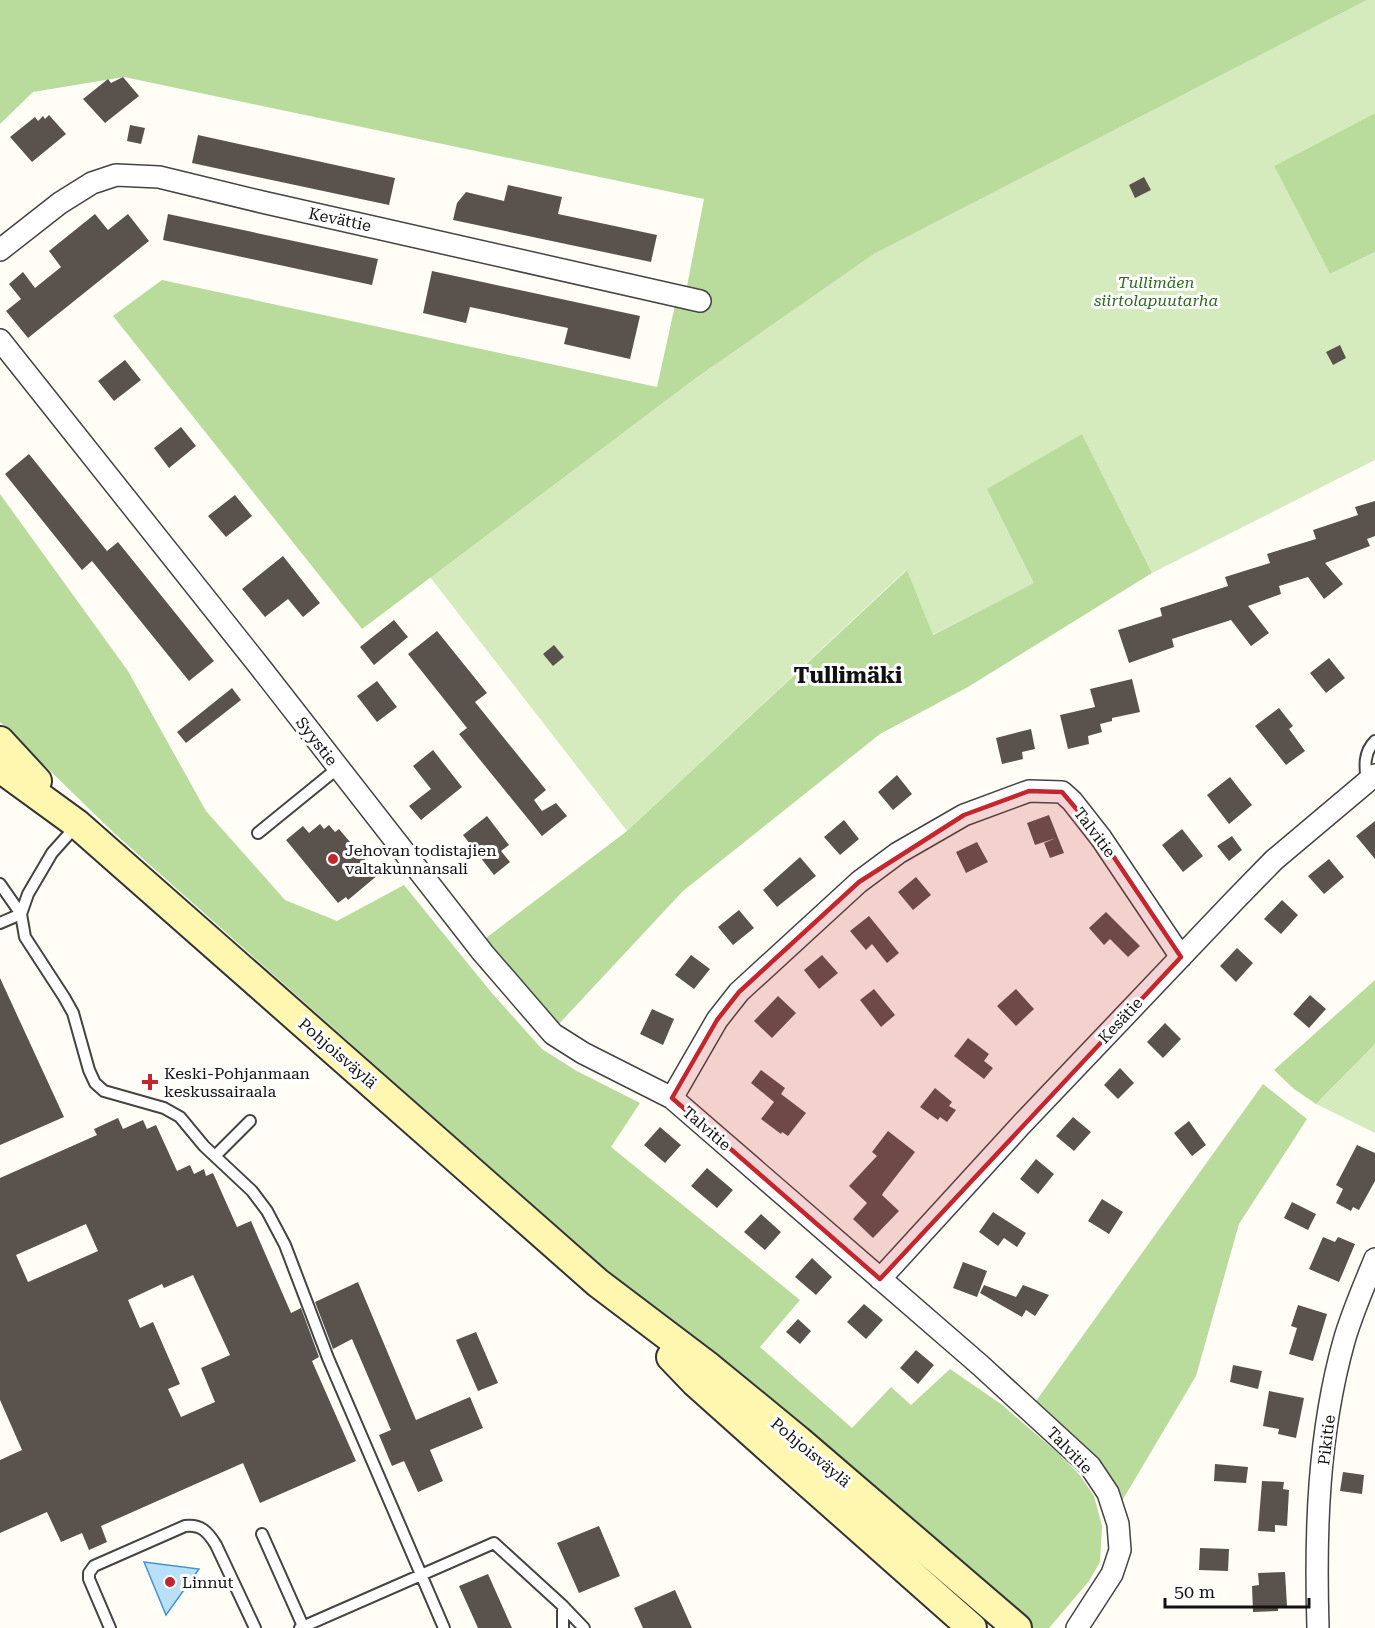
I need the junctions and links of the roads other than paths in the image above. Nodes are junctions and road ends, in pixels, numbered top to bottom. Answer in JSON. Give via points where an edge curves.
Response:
{"nodes":[{"id":1,"x":0,"y":250,"type":"edge"},
{"id":2,"x":700,"y":301,"type":"dead end"},
{"id":3,"x":0,"y":340,"type":"edge"},
{"id":4,"x":0,"y":741,"type":"edge"},
{"id":5,"x":1375,"y":741,"type":"edge"},
{"id":6,"x":0,"y":768,"type":"edge"},
{"id":7,"x":338,"y":768,"type":"junction"},
{"id":8,"x":1371,"y":779,"type":"edge"},
{"id":9,"x":77,"y":824,"type":"junction"},
{"id":10,"x":258,"y":833,"type":"dead end"},
{"id":11,"x":0,"y":884,"type":"edge"},
{"id":12,"x":21,"y":914,"type":"junction"},
{"id":13,"x":0,"y":923,"type":"edge"},
{"id":14,"x":1181,"y":957,"type":"junction"},
{"id":15,"x":672,"y":1098,"type":"junction"},
{"id":16,"x":250,"y":1121,"type":"dead end"},
{"id":17,"x":215,"y":1156,"type":"junction"},
{"id":18,"x":1375,"y":1259,"type":"edge"},
{"id":19,"x":880,"y":1279,"type":"junction"},
{"id":20,"x":598,"y":1283,"type":"junction"},
{"id":21,"x":262,"y":1534,"type":"dead end"},
{"id":22,"x":420,"y":1575,"type":"junction"},
{"id":23,"x":563,"y":1606,"type":"junction"},
{"id":24,"x":302,"y":1627,"type":"edge"},
{"id":25,"x":110,"y":1628,"type":"edge"},
{"id":26,"x":255,"y":1628,"type":"edge"},
{"id":27,"x":444,"y":1628,"type":"edge"},
{"id":28,"x":562,"y":1628,"type":"edge"},
{"id":29,"x":584,"y":1628,"type":"edge"},
{"id":30,"x":972,"y":1628,"type":"edge"},
{"id":31,"x":1017,"y":1628,"type":"edge"},
{"id":32,"x":1077,"y":1628,"type":"edge"},
{"id":33,"x":1318,"y":1628,"type":"edge"}],
"edges":[{"from":1,"to":2,"type":"street","name":"Kevättie","via":[[92,183],[116,176],[159,177]]},
{"from":3,"to":7,"type":"street","name":"Syystie"},
{"from":4,"to":9,"type":"main road","name":"Pohjoisväylä"},
{"from":5,"to":8,"type":"lane","via":[[1365,761]]},
{"from":6,"to":9,"type":"main road","name":"Pohjoisväylä"},
{"from":7,"to":10,"type":"lane"},
{"from":7,"to":15,"type":"street","name":"Syystie","via":[[483,953],[553,1034]]},
{"from":8,"to":14,"type":"street","name":"Kesätie","via":[[1274,860]]},
{"from":9,"to":12,"type":"lane","via":[[52,853]]},
{"from":9,"to":20,"type":"main road","name":"Pohjoisväylä"},
{"from":11,"to":12,"type":"lane"},
{"from":12,"to":13,"type":"lane"},
{"from":12,"to":17,"type":"lane","via":[[25,938],[72,1013],[95,1083],[104,1091],[180,1116]]},
{"from":14,"to":15,"type":"street","name":"Talvitie","via":[[1072,801],[1062,792],[1029,791],[964,815],[898,853],[859,882],[739,992],[717,1020]]},
{"from":14,"to":19,"type":"street","name":"Kesätie"},
{"from":15,"to":19,"type":"street","name":"Talvitie"},
{"from":16,"to":17,"type":"lane"},
{"from":17,"to":22,"type":"lane","via":[[257,1197],[285,1245]]},
{"from":18,"to":33,"type":"street","name":"Pikitie","via":[[1344,1341],[1332,1396],[1316,1528]]},
{"from":19,"to":32,"type":"street","name":"Talvitie","via":[[1052,1430],[1090,1467],[1108,1493],[1118,1524],[1120,1550],[1112,1574]]},
{"from":20,"to":30,"type":"main road","name":"Pohjoisväylä","via":[[695,1382]]},
{"from":20,"to":31,"type":"main road","name":"Pohjoisväylä","via":[[798,1440]]},
{"from":21,"to":24,"type":"lane"},
{"from":22,"to":23,"type":"lane","via":[[494,1543]]},
{"from":22,"to":24,"type":"lane"},
{"from":22,"to":27,"type":"lane"},
{"from":23,"to":28,"type":"lane"},
{"from":23,"to":29,"type":"lane"},
{"from":25,"to":26,"type":"lane","via":[[89,1579],[94,1566],[194,1525],[209,1534],[216,1545]]}]}
